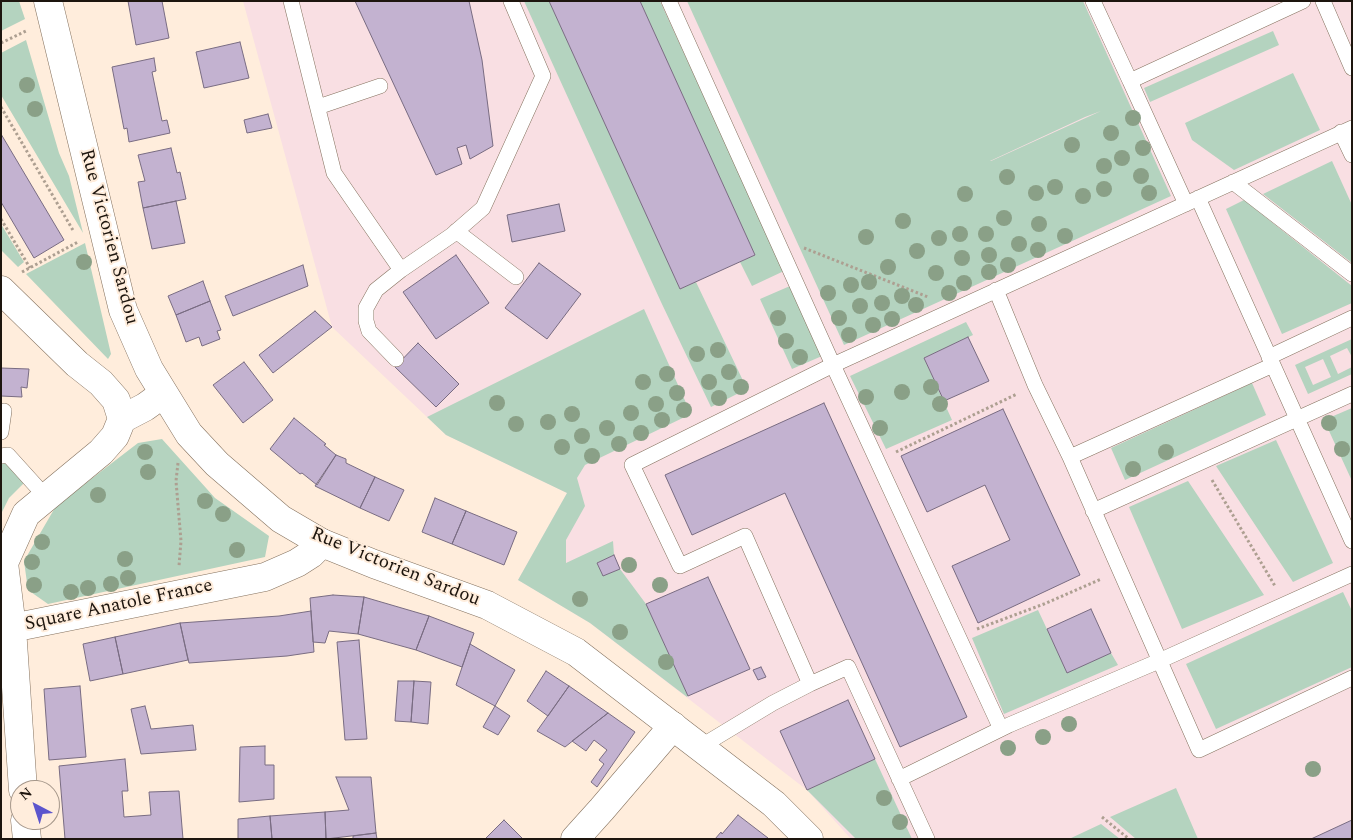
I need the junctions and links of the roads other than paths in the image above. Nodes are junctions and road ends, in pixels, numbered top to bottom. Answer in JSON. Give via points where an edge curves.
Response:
{"nodes":[{"id":1,"x":48,"y":1,"type":"edge"},
{"id":2,"x":292,"y":1,"type":"edge"},
{"id":3,"x":510,"y":1,"type":"edge"},
{"id":4,"x":669,"y":1,"type":"edge"},
{"id":5,"x":1093,"y":1,"type":"edge"},
{"id":6,"x":1303,"y":1,"type":"edge"},
{"id":7,"x":1323,"y":1,"type":"edge"},
{"id":8,"x":1352,"y":68,"type":"edge"},
{"id":9,"x":1130,"y":81,"type":"junction"},
{"id":10,"x":380,"y":86,"type":"dead end"},
{"id":11,"x":318,"y":107,"type":"junction"},
{"id":12,"x":1346,"y":130,"type":"edge"},
{"id":13,"x":1352,"y":155,"type":"edge"},
{"id":14,"x":1234,"y":182,"type":"junction"},
{"id":15,"x":1192,"y":201,"type":"junction"},
{"id":16,"x":456,"y":231,"type":"junction"},
{"id":17,"x":401,"y":270,"type":"junction"},
{"id":18,"x":1352,"y":274,"type":"edge"},
{"id":19,"x":516,"y":277,"type":"dead end"},
{"id":20,"x":8,"y":283,"type":"edge"},
{"id":21,"x":996,"y":290,"type":"junction"},
{"id":22,"x":1352,"y":318,"type":"edge"},
{"id":23,"x":396,"y":359,"type":"dead end"},
{"id":24,"x":1271,"y":361,"type":"junction"},
{"id":25,"x":833,"y":365,"type":"junction"},
{"id":26,"x":163,"y":394,"type":"junction"},
{"id":27,"x":1352,"y":394,"type":"edge"},
{"id":28,"x":4,"y":411,"type":"dead end"},
{"id":29,"x":122,"y":419,"type":"junction"},
{"id":30,"x":1297,"y":419,"type":"junction"},
{"id":31,"x":1,"y":432,"type":"edge"},
{"id":32,"x":1,"y":441,"type":"edge"},
{"id":33,"x":4,"y":455,"type":"edge"},
{"id":34,"x":1070,"y":457,"type":"junction"},
{"id":35,"x":46,"y":497,"type":"junction"},
{"id":36,"x":1093,"y":511,"type":"junction"},
{"id":37,"x":1352,"y":541,"type":"edge"},
{"id":38,"x":322,"y":543,"type":"junction"},
{"id":39,"x":1352,"y":574,"type":"edge"},
{"id":40,"x":7,"y":629,"type":"edge"},
{"id":41,"x":1159,"y":661,"type":"junction"},
{"id":42,"x":1352,"y":678,"type":"edge"},
{"id":43,"x":810,"y":684,"type":"junction"},
{"id":44,"x":672,"y":726,"type":"junction"},
{"id":45,"x":1001,"y":729,"type":"junction"},
{"id":46,"x":700,"y":747,"type":"junction"},
{"id":47,"x":899,"y":779,"type":"junction"},
{"id":48,"x":22,"y":780,"type":"edge"},
{"id":49,"x":575,"y":839,"type":"edge"},
{"id":50,"x":809,"y":839,"type":"edge"},
{"id":51,"x":927,"y":839,"type":"edge"}],
"edges":[{"from":1,"to":26,"type":"street","name":"Rue Victorien Sardou","via":[[123,310]]},
{"from":2,"to":11,"type":"lane"},
{"from":3,"to":16,"type":"lane","via":[[543,76],[483,208]]},
{"from":4,"to":25,"type":"lane"},
{"from":5,"to":9,"type":"lane"},
{"from":6,"to":9,"type":"lane"},
{"from":7,"to":8,"type":"lane"},
{"from":9,"to":15,"type":"lane"},
{"from":10,"to":11,"type":"lane"},
{"from":11,"to":17,"type":"lane","via":[[334,173]]},
{"from":12,"to":13,"type":"lane"},
{"from":12,"to":14,"type":"lane"},
{"from":14,"to":15,"type":"lane"},
{"from":14,"to":18,"type":"lane"},
{"from":15,"to":21,"type":"lane"},
{"from":15,"to":24,"type":"lane"},
{"from":16,"to":17,"type":"lane"},
{"from":16,"to":19,"type":"lane"},
{"from":17,"to":23,"type":"lane","via":[[376,290],[366,308],[369,331]]},
{"from":20,"to":29,"type":"street","via":[[77,364],[116,400]]},
{"from":21,"to":25,"type":"lane"},
{"from":21,"to":34,"type":"lane","via":[[1035,385]]},
{"from":22,"to":24,"type":"lane"},
{"from":24,"to":30,"type":"lane"},
{"from":24,"to":34,"type":"lane"},
{"from":25,"to":43,"type":"lane","via":[[632,465],[680,566],[745,536]]},
{"from":25,"to":45,"type":"lane"},
{"from":26,"to":29,"type":"street"},
{"from":26,"to":38,"type":"street","name":"Rue Victorien Sardou","via":[[189,434],[217,464],[281,519]]},
{"from":27,"to":30,"type":"lane"},
{"from":28,"to":31,"type":"lane"},
{"from":29,"to":35,"type":"street","name":"Square Anatole France","via":[[114,436],[100,452]]},
{"from":30,"to":36,"type":"lane"},
{"from":30,"to":37,"type":"lane"},
{"from":32,"to":33,"type":"lane"},
{"from":33,"to":35,"type":"lane"},
{"from":34,"to":36,"type":"lane"},
{"from":35,"to":40,"type":"street","name":"Square Anatole France","via":[[26,514],[4,563]]},
{"from":36,"to":41,"type":"lane"},
{"from":38,"to":40,"type":"street","name":"Square Anatole France","via":[[297,563],[265,577]]},
{"from":38,"to":44,"type":"street","name":"Rue Victorien Sardou","via":[[487,605],[576,652]]},
{"from":39,"to":41,"type":"lane"},
{"from":40,"to":48,"type":"street"},
{"from":41,"to":42,"type":"lane","via":[[1199,750]]},
{"from":41,"to":45,"type":"lane"},
{"from":43,"to":46,"type":"lane"},
{"from":43,"to":47,"type":"lane","via":[[848,667]]},
{"from":44,"to":46,"type":"street","name":"Rue Victorien Sardou"},
{"from":44,"to":49,"type":"street"},
{"from":45,"to":47,"type":"lane"},
{"from":46,"to":50,"type":"street","name":"Rue Victorien Sardou","via":[[774,804]]},
{"from":47,"to":51,"type":"lane"}]}
